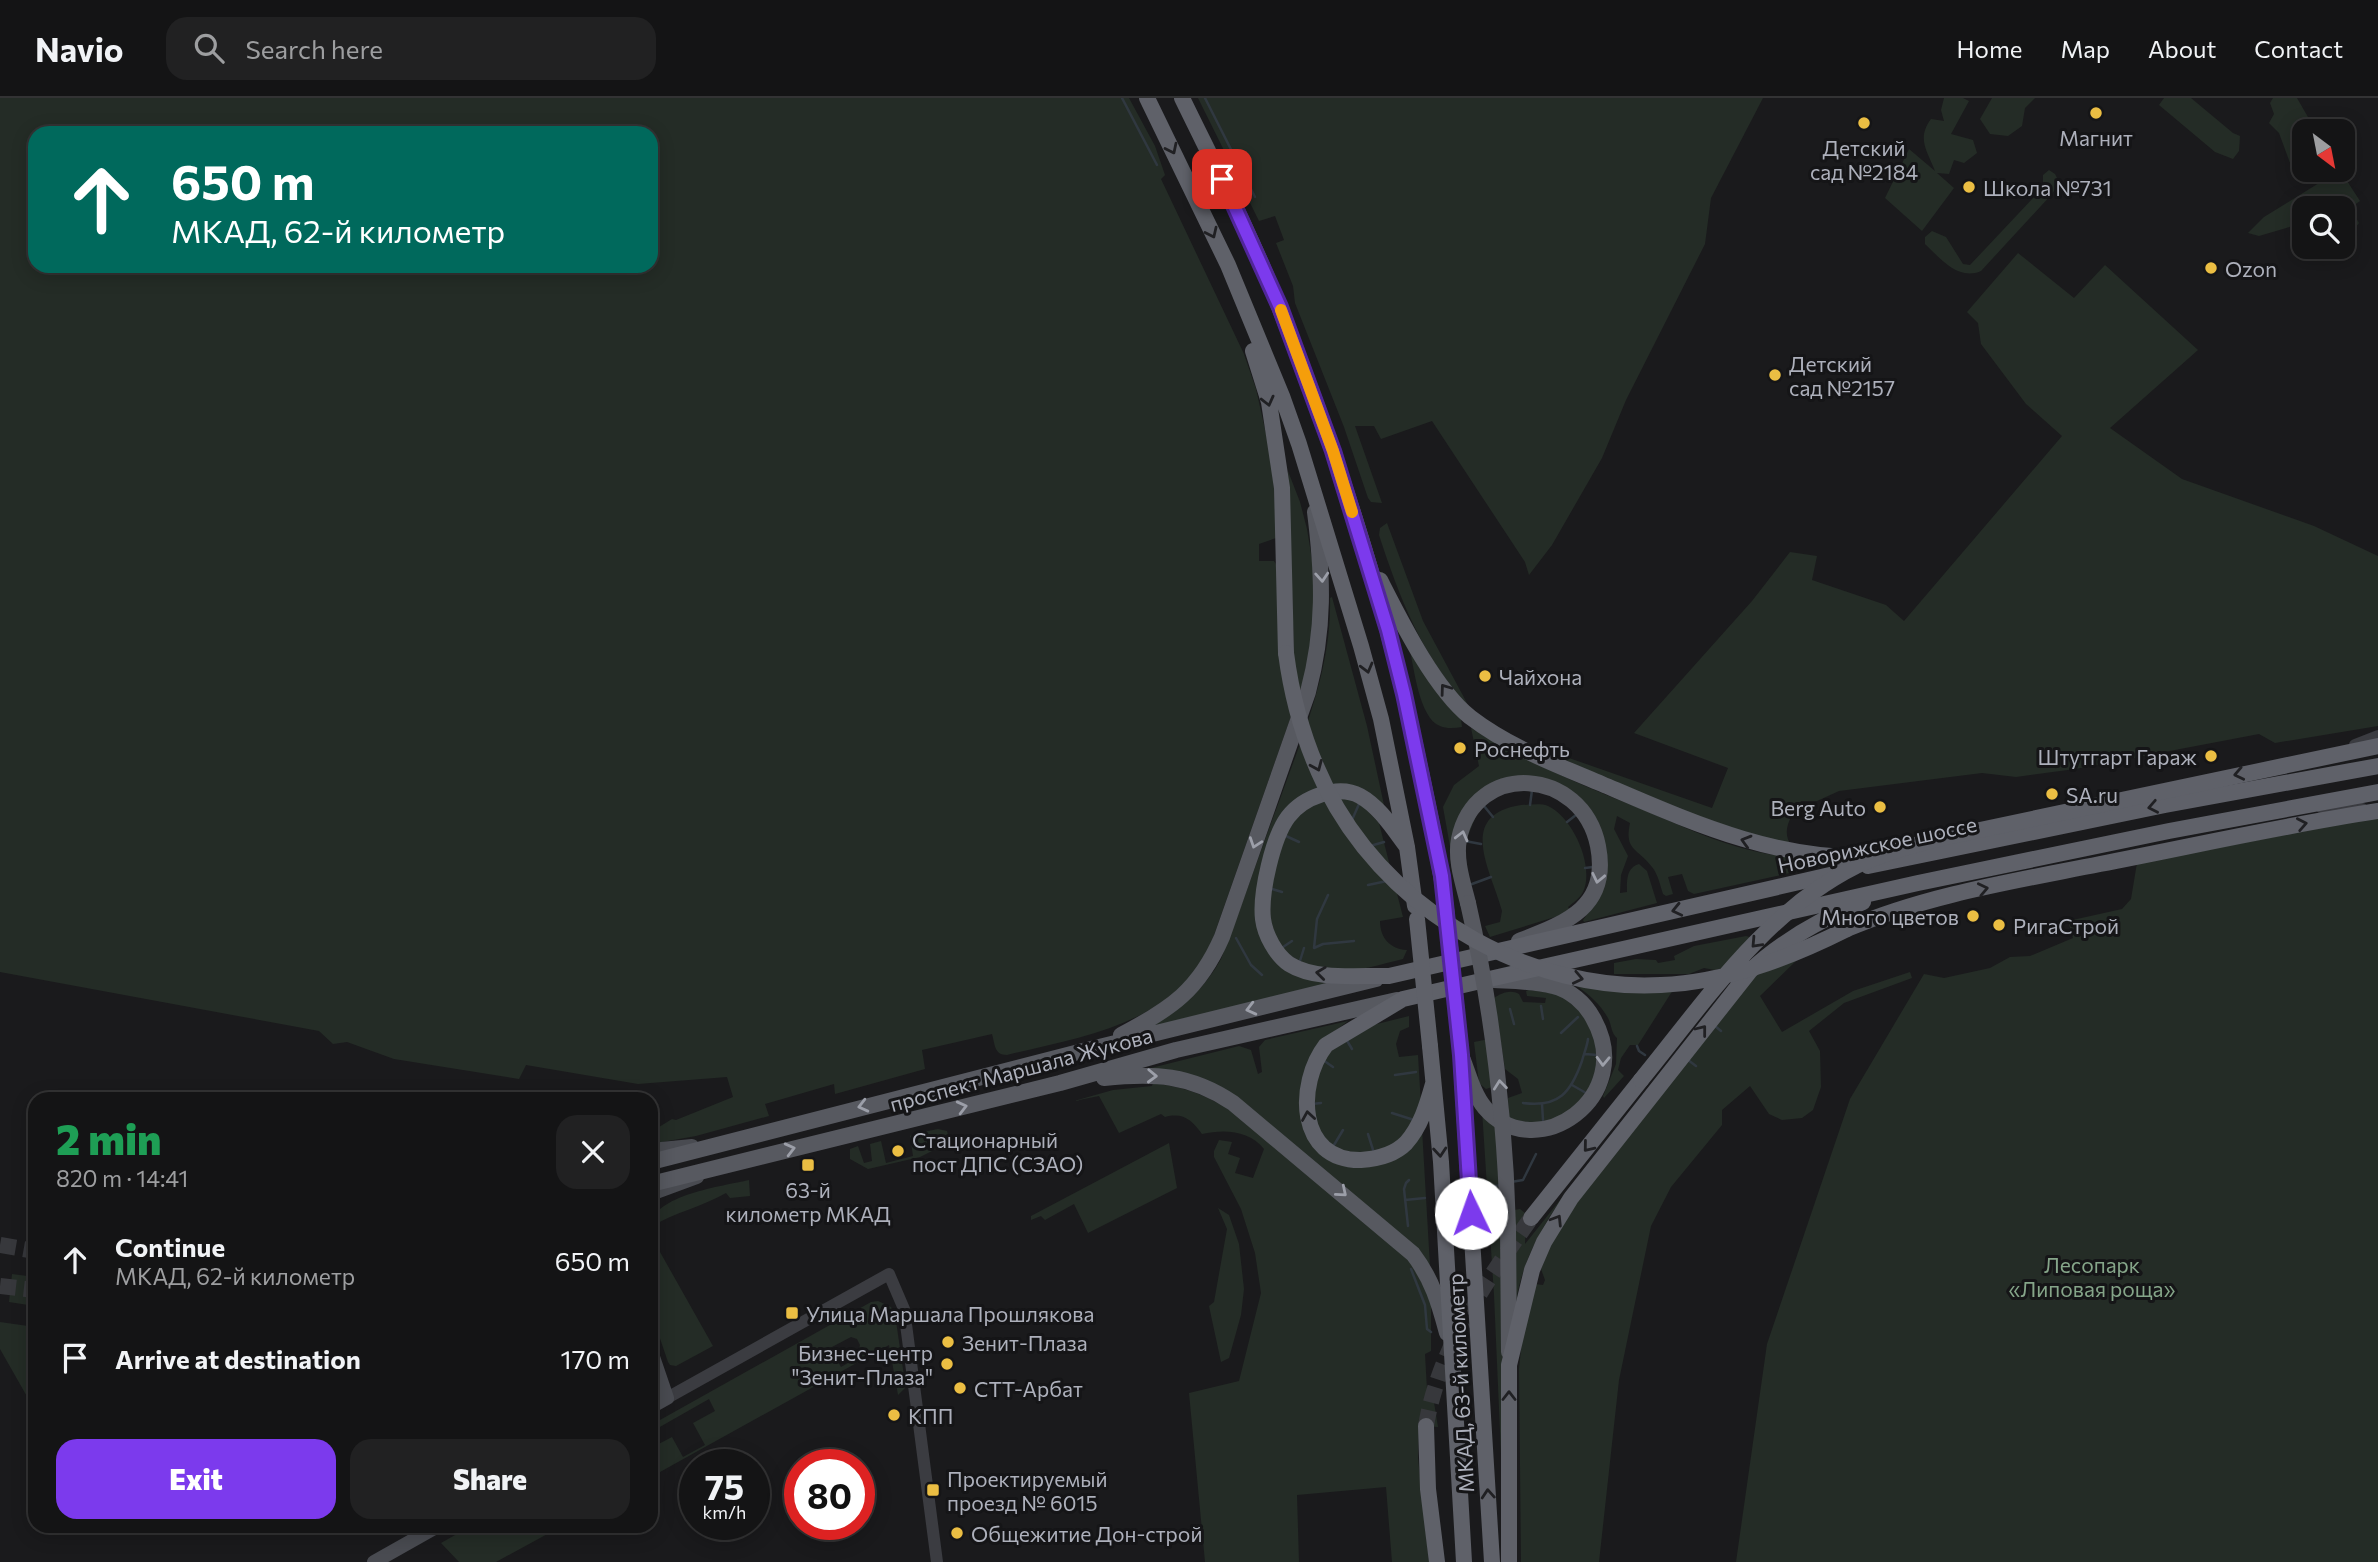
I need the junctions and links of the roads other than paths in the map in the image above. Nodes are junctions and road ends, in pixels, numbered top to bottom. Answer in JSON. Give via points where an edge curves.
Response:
{"nodes":[{"id":1,"x":1147,"y":98,"type":"edge"},
{"id":2,"x":1182,"y":98,"type":"edge"},
{"id":3,"x":1228,"y":265,"type":"junction"},
{"id":4,"x":1312,"y":485,"type":"junction"},
{"id":5,"x":1363,"y":546,"type":"junction"},
{"id":6,"x":2378,"y":736,"type":"edge"},
{"id":7,"x":2378,"y":746,"type":"edge"},
{"id":8,"x":2378,"y":766,"type":"edge"},
{"id":9,"x":2248,"y":789,"type":"junction"},
{"id":10,"x":2378,"y":792,"type":"edge"},
{"id":11,"x":2303,"y":806,"type":"junction"},
{"id":12,"x":2378,"y":811,"type":"edge"},
{"id":13,"x":1407,"y":847,"type":"junction"},
{"id":14,"x":1935,"y":851,"type":"junction"},
{"id":15,"x":1918,"y":883,"type":"junction"},
{"id":16,"x":1483,"y":955,"type":"junction"},
{"id":17,"x":1389,"y":976,"type":"junction"},
{"id":18,"x":1485,"y":979,"type":"junction"},
{"id":19,"x":1403,"y":999,"type":"junction"},
{"id":20,"x":1461,"y":1049,"type":"junction"},
{"id":21,"x":1083,"y":1051,"type":"junction"},
{"id":22,"x":1060,"y":1083,"type":"junction"},
{"id":23,"x":1433,"y":1084,"type":"junction"},
{"id":24,"x":718,"y":1143,"type":"junction"},
{"id":25,"x":658,"y":1149,"type":"edge"},
{"id":26,"x":658,"y":1160,"type":"edge"},
{"id":27,"x":724,"y":1165,"type":"junction"},
{"id":28,"x":658,"y":1182,"type":"edge"},
{"id":29,"x":674,"y":1188,"type":"junction"},
{"id":30,"x":658,"y":1192,"type":"edge"},
{"id":31,"x":658,"y":1199,"type":"edge"},
{"id":32,"x":1531,"y":1218,"type":"tunnel mouth"},
{"id":33,"x":1451,"y":1347,"type":"junction"},
{"id":34,"x":1509,"y":1365,"type":"junction"},
{"id":35,"x":658,"y":1372,"type":"edge"},
{"id":36,"x":667,"y":1398,"type":"junction"},
{"id":37,"x":658,"y":1403,"type":"edge"},
{"id":38,"x":1426,"y":1426,"type":"tunnel mouth"},
{"id":39,"x":426,"y":1533,"type":"edge"},
{"id":40,"x":374,"y":1562,"type":"edge"},
{"id":41,"x":937,"y":1562,"type":"edge"},
{"id":42,"x":1437,"y":1562,"type":"edge"},
{"id":43,"x":1464,"y":1562,"type":"edge"},
{"id":44,"x":1492,"y":1562,"type":"edge"},
{"id":45,"x":1509,"y":1562,"type":"edge"}],
"edges":[{"from":1,"to":3,"type":"highway","one_way":true},
{"from":2,"to":5,"type":"highway","name":"МКАД, 63-й километр","via":[[1252,244],[1308,381]]},
{"from":3,"to":4,"type":"highway","name":"МКАД, 63-й километр"},
{"from":3,"to":12,"type":"highway","one_way":true,"bridge":true,"via":[[1269,402],[1276,442],[1284,526],[1286,653],[1301,727],[1318,770],[1357,839],[1390,876],[1437,916],[1492,950],[1596,982],[1658,986],[1692,982],[1792,955],[1908,906]]},
{"from":4,"to":13,"type":"highway","name":"МКАД, 63-й километр","one_way":true,"via":[[1362,646]]},
{"from":4,"to":21,"type":"main road","one_way":true,"via":[[1323,585],[1315,665],[1222,937],[1212,961],[1187,992],[1144,1023]]},
{"from":14,"to":5,"type":"highway","one_way":true,"via":[[1858,858],[1812,855],[1744,841],[1684,820],[1496,734],[1451,697],[1398,614]]},
{"from":5,"to":20,"type":"highway","name":"МКАД, 63-й километр","bridge":true,"via":[[1404,694],[1442,876]]},
{"from":6,"to":9,"type":"street"},
{"from":7,"to":32,"type":"highway","one_way":true,"bridge":true,"via":[[1932,840],[1855,867],[1775,923],[1746,954]]},
{"from":8,"to":9,"type":"highway","name":"Новорижское шоссе"},
{"from":9,"to":14,"type":"highway","name":"Новорижское шоссе","one_way":true},
{"from":10,"to":11,"type":"highway"},
{"from":11,"to":12,"type":"street"},
{"from":11,"to":15,"type":"highway"},
{"from":17,"to":13,"type":"highway","name":"Новорижское шоссе","one_way":true,"via":[[1313,973],[1290,964],[1267,934],[1264,898],[1288,817],[1326,793],[1359,796]]},
{"from":13,"to":23,"type":"highway","name":"МКАД, 63-й километр","bridge":true},
{"from":14,"to":16,"type":"highway","name":"Новорижское шоссе","one_way":true},
{"from":15,"to":18,"type":"highway"},
{"from":34,"to":15,"type":"highway","one_way":true,"via":[[1528,1281],[1565,1206],[1737,985],[1793,937],[1861,902]]},
{"from":16,"to":17,"type":"highway","name":"Новорижское шоссе"},
{"from":34,"to":16,"type":"main road","one_way":true,"bridge":true,"via":[[1504,1129],[1485,980],[1458,858],[1459,841],[1469,814],[1491,793],[1521,783],[1550,787],[1583,810],[1596,837],[1599,880],[1594,894],[1560,925]]},
{"from":17,"to":21,"type":"main road","name":"проспект Маршала Жукова","one_way":true},
{"from":18,"to":19,"type":"highway"},
{"from":18,"to":20,"type":"main road","one_way":true,"via":[[1554,986],[1582,1003],[1602,1038],[1602,1077],[1574,1117],[1538,1129],[1519,1128],[1501,1122],[1485,1108]]},
{"from":19,"to":22,"type":"main road","name":"проспект Маршала Жукова","via":[[1189,1047]]},
{"from":23,"to":19,"type":"highway","one_way":true,"via":[[1411,1136],[1379,1158],[1353,1160],[1336,1155],[1309,1125],[1307,1097],[1320,1053],[1334,1038]]},
{"from":44,"to":20,"type":"highway","name":"МКАД, 63-й километр","one_way":true},
{"from":21,"to":24,"type":"main road","name":"проспект Маршала Жукова","one_way":true},
{"from":27,"to":22,"type":"main road","name":"проспект Маршала Жукова","one_way":true},
{"from":22,"to":33,"type":"main road","one_way":true,"via":[[1148,1075],[1189,1081],[1225,1097],[1413,1254],[1437,1294]]},
{"from":23,"to":33,"type":"highway","name":"МКАД, 63-й километр","one_way":true},
{"from":24,"to":25,"type":"main road"},
{"from":24,"to":26,"type":"main road","name":"проспект Маршала Жукова"},
{"from":27,"to":28,"type":"main road","name":"проспект Маршала Жукова"},
{"from":27,"to":29,"type":"main road"},
{"from":29,"to":30,"type":"main road"},
{"from":29,"to":31,"type":"main road"},
{"from":33,"to":43,"type":"highway","name":"МКАД, 63-й километр"},
{"from":45,"to":34,"type":"highway","one_way":true},
{"from":35,"to":36,"type":"main road"},
{"from":36,"to":37,"type":"main road"},
{"from":36,"to":41,"type":"street","via":[[889,1274],[904,1309]]},
{"from":38,"to":42,"type":"highway"},
{"from":39,"to":40,"type":"main road"}]}
